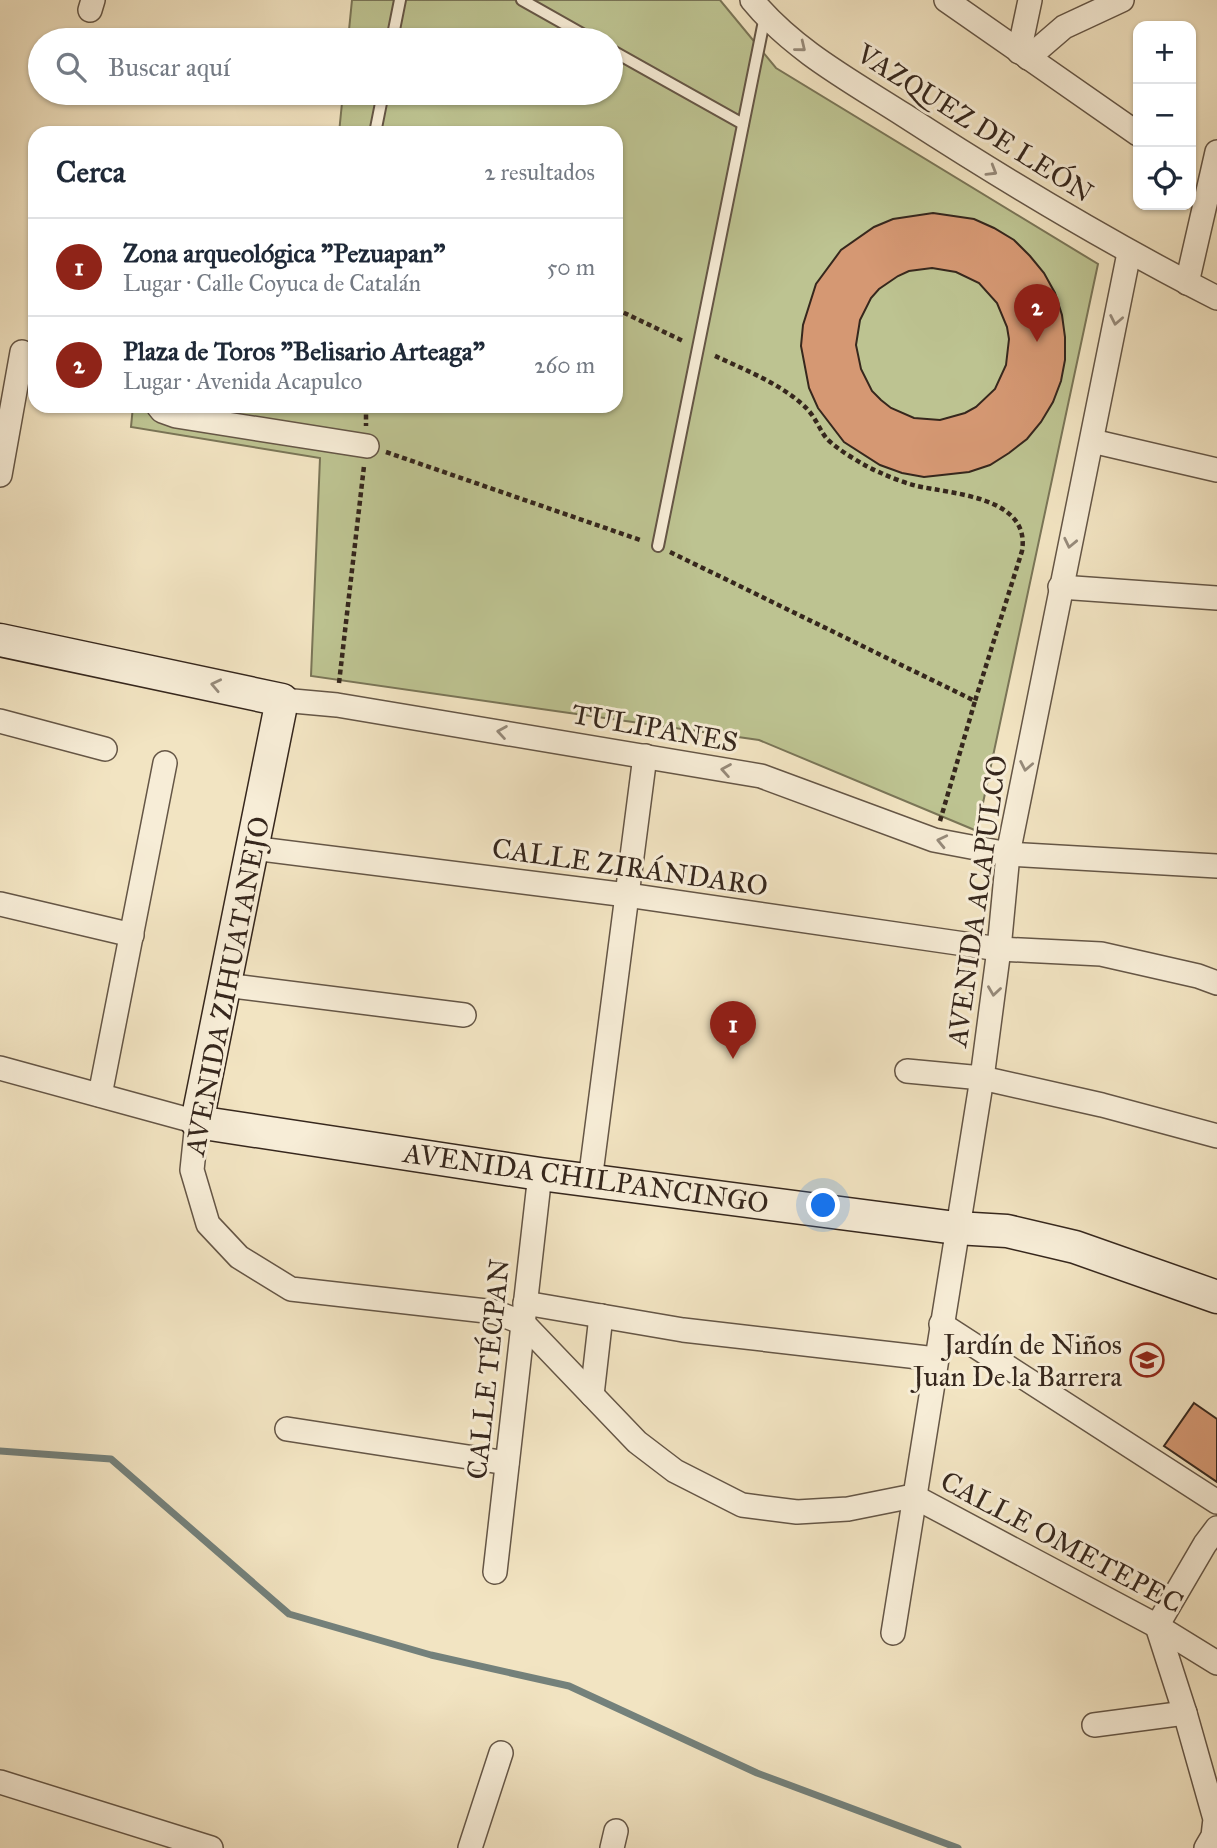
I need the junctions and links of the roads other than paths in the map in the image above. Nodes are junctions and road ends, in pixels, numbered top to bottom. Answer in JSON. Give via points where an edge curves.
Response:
{"nodes":[{"id":1,"x":400,"y":0,"type":"edge"},
{"id":2,"x":522,"y":0,"type":"edge"},
{"id":3,"x":946,"y":0,"type":"edge"},
{"id":4,"x":1030,"y":0,"type":"edge"},
{"id":5,"x":1122,"y":0,"type":"edge"},
{"id":6,"x":758,"y":8,"type":"edge"},
{"id":7,"x":394,"y":28,"type":"edge"},
{"id":8,"x":572,"y":28,"type":"edge"},
{"id":9,"x":1024,"y":55,"type":"junction"},
{"id":10,"x":623,"y":57,"type":"edge"},
{"id":11,"x":381,"y":105,"type":"edge"},
{"id":12,"x":743,"y":124,"type":"junction"},
{"id":13,"x":376,"y":126,"type":"edge"},
{"id":14,"x":1133,"y":131,"type":"edge"},
{"id":15,"x":1217,"y":152,"type":"edge"},
{"id":16,"x":1196,"y":173,"type":"edge"},
{"id":17,"x":1214,"y":185,"type":"edge"},
{"id":18,"x":1129,"y":253,"type":"junction"},
{"id":19,"x":1187,"y":283,"type":"junction"},
{"id":20,"x":1217,"y":298,"type":"edge"},
{"id":21,"x":19,"y":352,"type":"edge"},
{"id":22,"x":168,"y":413,"type":"edge"},
{"id":23,"x":1092,"y":441,"type":"junction"},
{"id":24,"x":366,"y":446,"type":"road end"},
{"id":25,"x":1217,"y":470,"type":"edge"},
{"id":26,"x":0,"y":475,"type":"edge"},
{"id":27,"x":658,"y":546,"type":"road end"},
{"id":28,"x":1060,"y":587,"type":"junction"},
{"id":29,"x":1217,"y":598,"type":"edge"},
{"id":30,"x":0,"y":640,"type":"edge"},
{"id":31,"x":282,"y":700,"type":"junction"},
{"id":32,"x":0,"y":721,"type":"edge"},
{"id":33,"x":105,"y":749,"type":"dead end"},
{"id":34,"x":645,"y":756,"type":"junction"},
{"id":35,"x":165,"y":763,"type":"dead end"},
{"id":36,"x":252,"y":848,"type":"junction"},
{"id":37,"x":1008,"y":854,"type":"junction"},
{"id":38,"x":1217,"y":866,"type":"edge"},
{"id":39,"x":627,"y":895,"type":"junction"},
{"id":40,"x":0,"y":904,"type":"edge"},
{"id":41,"x":132,"y":935,"type":"junction"},
{"id":42,"x":999,"y":949,"type":"junction"},
{"id":43,"x":1217,"y":983,"type":"edge"},
{"id":44,"x":225,"y":985,"type":"junction"},
{"id":45,"x":464,"y":1015,"type":"dead end"},
{"id":46,"x":0,"y":1068,"type":"edge"},
{"id":47,"x":907,"y":1071,"type":"dead end"},
{"id":48,"x":982,"y":1078,"type":"junction"},
{"id":49,"x":100,"y":1095,"type":"junction"},
{"id":50,"x":197,"y":1122,"type":"junction"},
{"id":51,"x":1217,"y":1136,"type":"edge"},
{"id":52,"x":540,"y":1174,"type":"junction"},
{"id":53,"x":590,"y":1181,"type":"junction"},
{"id":54,"x":956,"y":1227,"type":"junction"},
{"id":55,"x":1217,"y":1297,"type":"edge"},
{"id":56,"x":524,"y":1313,"type":"junction"},
{"id":57,"x":601,"y":1316,"type":"junction"},
{"id":58,"x":941,"y":1324,"type":"junction"},
{"id":59,"x":936,"y":1359,"type":"junction"},
{"id":60,"x":592,"y":1395,"type":"junction"},
{"id":61,"x":287,"y":1429,"type":"dead end"},
{"id":62,"x":507,"y":1462,"type":"junction"},
{"id":63,"x":913,"y":1496,"type":"junction"},
{"id":64,"x":1217,"y":1502,"type":"edge"},
{"id":65,"x":1217,"y":1528,"type":"edge"},
{"id":66,"x":495,"y":1572,"type":"dead end"},
{"id":67,"x":1157,"y":1626,"type":"junction"},
{"id":68,"x":893,"y":1633,"type":"dead end"},
{"id":69,"x":1217,"y":1663,"type":"edge"},
{"id":70,"x":1185,"y":1713,"type":"junction"},
{"id":71,"x":1094,"y":1725,"type":"dead end"},
{"id":72,"x":501,"y":1753,"type":"dead end"},
{"id":73,"x":0,"y":1782,"type":"edge"},
{"id":74,"x":211,"y":1848,"type":"edge"},
{"id":75,"x":470,"y":1848,"type":"edge"},
{"id":76,"x":1206,"y":1848,"type":"edge"}],
"edges":[{"from":1,"to":7,"type":"lane"},
{"from":2,"to":8,"type":"lane"},
{"from":3,"to":9,"type":"street"},
{"from":4,"to":9,"type":"street"},
{"from":5,"to":9,"type":"street","via":[[1064,27]]},
{"from":6,"to":12,"type":"lane"},
{"from":6,"to":18,"type":"street","name":"VAZQUEZ DE LEÓN","one_way":true,"via":[[803,50],[987,169]]},
{"from":9,"to":14,"type":"street"},
{"from":10,"to":12,"type":"lane"},
{"from":11,"to":13,"type":"lane"},
{"from":12,"to":27,"type":"lane"},
{"from":15,"to":17,"type":"street"},
{"from":16,"to":17,"type":"street"},
{"from":17,"to":19,"type":"street"},
{"from":18,"to":19,"type":"street","name":"VAZQUEZ DE LEÓN"},
{"from":18,"to":23,"type":"street","name":"AVENIDA ACAPULCO","one_way":true},
{"from":19,"to":20,"type":"street","name":"VAZQUEZ DE LEÓN"},
{"from":21,"to":26,"type":"street"},
{"from":22,"to":24,"type":"street"},
{"from":23,"to":25,"type":"street"},
{"from":23,"to":28,"type":"street","name":"AVENIDA ACAPULCO","one_way":true},
{"from":28,"to":29,"type":"street"},
{"from":28,"to":37,"type":"street","name":"AVENIDA ACAPULCO","one_way":true},
{"from":31,"to":30,"type":"street","one_way":true},
{"from":34,"to":31,"type":"street","name":"TULIPANES","one_way":true},
{"from":31,"to":36,"type":"street","name":"AVENIDA ZIHUATANEJO"},
{"from":32,"to":33,"type":"street"},
{"from":37,"to":34,"type":"street","name":"TULIPANES","one_way":true,"via":[[934,840],[761,776]]},
{"from":34,"to":39,"type":"street"},
{"from":35,"to":41,"type":"street"},
{"from":36,"to":39,"type":"street","name":"CALLE ZIRÁNDARO"},
{"from":36,"to":44,"type":"street","name":"AVENIDA ZIHUATANEJO"},
{"from":37,"to":38,"type":"street","name":"TULIPANES"},
{"from":37,"to":42,"type":"street","name":"AVENIDA ACAPULCO"},
{"from":39,"to":42,"type":"street","name":"CALLE ZIRÁNDARO"},
{"from":39,"to":53,"type":"street"},
{"from":40,"to":41,"type":"street"},
{"from":41,"to":49,"type":"street"},
{"from":42,"to":43,"type":"street","name":"CALLE ZIRÁNDARO","via":[[1101,954]]},
{"from":42,"to":48,"type":"street","name":"AVENIDA ACAPULCO","one_way":true},
{"from":44,"to":45,"type":"street"},
{"from":44,"to":50,"type":"street","name":"AVENIDA ZIHUATANEJO"},
{"from":46,"to":49,"type":"street"},
{"from":47,"to":48,"type":"street"},
{"from":48,"to":51,"type":"street"},
{"from":48,"to":54,"type":"street","name":"AVENIDA ACAPULCO"},
{"from":49,"to":50,"type":"street"},
{"from":50,"to":52,"type":"street","name":"AVENIDA CHILPANCINGO"},
{"from":50,"to":56,"type":"street","name":"AVENIDA ZIHUATANEJO","via":[[192,1170],[208,1224],[239,1257],[291,1289]]},
{"from":52,"to":53,"type":"street","name":"AVENIDA CHILPANCINGO"},
{"from":52,"to":56,"type":"street","name":"CALLE TÉCPAN"},
{"from":53,"to":54,"type":"street","name":"AVENIDA CHILPANCINGO"},
{"from":54,"to":55,"type":"street","name":"AVENIDA CHILPANCINGO","via":[[1007,1231],[1075,1247]]},
{"from":54,"to":58,"type":"street","name":"AVENIDA ACAPULCO"},
{"from":56,"to":57,"type":"street"},
{"from":56,"to":60,"type":"street","name":"AVENIDA ZIHUATANEJO"},
{"from":56,"to":62,"type":"street","name":"CALLE TÉCPAN"},
{"from":57,"to":59,"type":"street"},
{"from":57,"to":60,"type":"street"},
{"from":58,"to":59,"type":"street","name":"AVENIDA ACAPULCO"},
{"from":58,"to":64,"type":"street"},
{"from":59,"to":63,"type":"street","name":"AVENIDA ACAPULCO"},
{"from":60,"to":63,"type":"street","name":"AVENIDA ZIHUATANEJO","via":[[637,1442],[675,1471],[742,1505],[797,1512],[836,1510]]},
{"from":61,"to":62,"type":"street"},
{"from":62,"to":66,"type":"street","name":"CALLE TÉCPAN"},
{"from":63,"to":67,"type":"street","name":"CALLE OMETEPEC"},
{"from":63,"to":68,"type":"street","name":"AVENIDA ACAPULCO"},
{"from":65,"to":67,"type":"street"},
{"from":67,"to":69,"type":"street","name":"CALLE OMETEPEC"},
{"from":67,"to":70,"type":"street"},
{"from":70,"to":71,"type":"street"},
{"from":70,"to":76,"type":"street","via":[[1215,1819]]},
{"from":72,"to":75,"type":"street"},
{"from":73,"to":74,"type":"street"}]}
